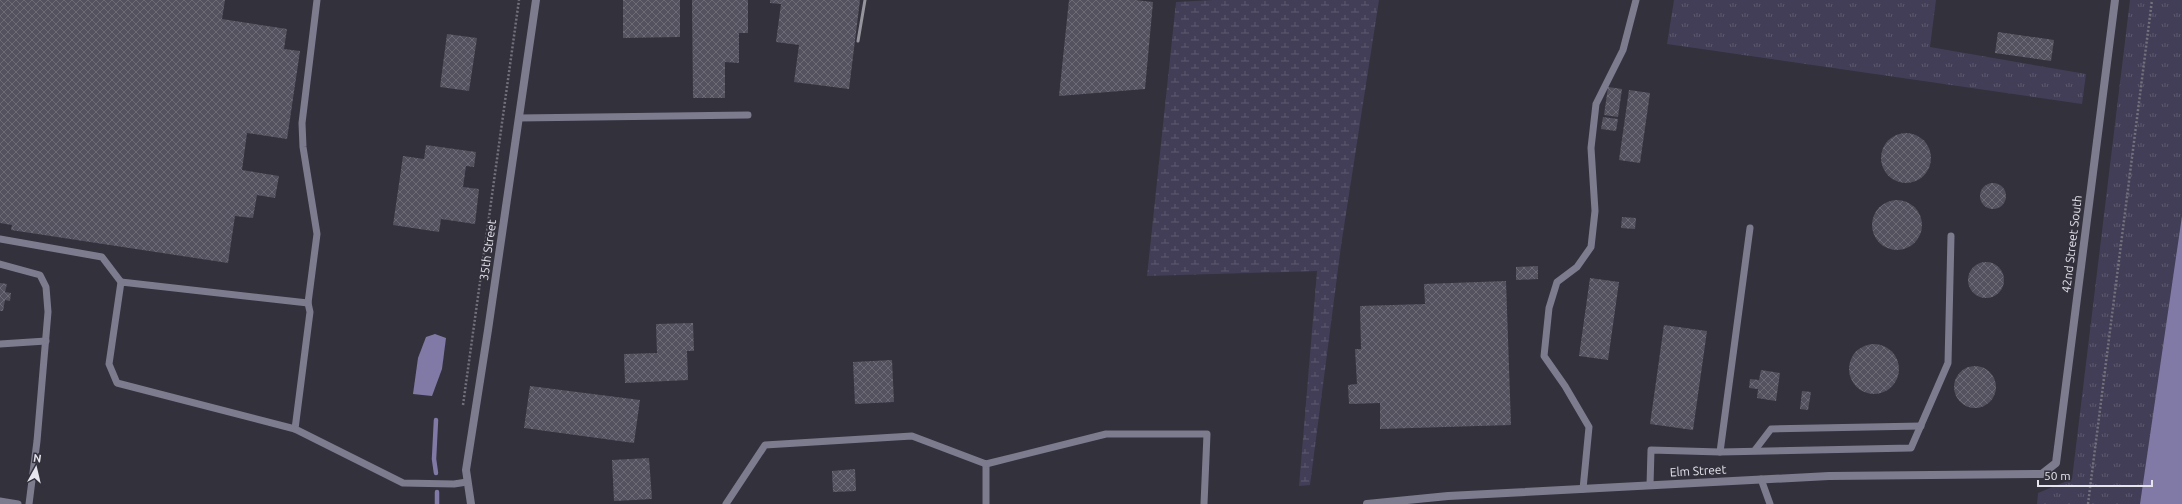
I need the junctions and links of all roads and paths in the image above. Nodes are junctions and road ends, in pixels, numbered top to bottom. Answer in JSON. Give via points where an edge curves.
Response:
{"nodes":[{"id":1,"x":317,"y":0,"type":"edge"},
{"id":2,"x":519,"y":0,"type":"edge"},
{"id":3,"x":536,"y":0,"type":"edge"},
{"id":4,"x":1636,"y":0,"type":"edge"},
{"id":5,"x":2115,"y":0,"type":"edge"},
{"id":6,"x":2152,"y":0,"type":"edge"},
{"id":7,"x":748,"y":115,"type":"dead end"},
{"id":8,"x":519,"y":118,"type":"junction"},
{"id":9,"x":1750,"y":228,"type":"dead end"},
{"id":10,"x":1951,"y":236,"type":"dead end"},
{"id":11,"x":0,"y":239,"type":"edge"},
{"id":12,"x":0,"y":264,"type":"edge"},
{"id":13,"x":121,"y":282,"type":"junction"},
{"id":14,"x":308,"y":303,"type":"junction"},
{"id":15,"x":46,"y":341,"type":"junction"},
{"id":16,"x":0,"y":344,"type":"edge"},
{"id":17,"x":462,"y":411,"type":"dead end"},
{"id":18,"x":1921,"y":426,"type":"junction"},
{"id":19,"x":296,"y":428,"type":"junction"},
{"id":20,"x":1755,"y":450,"type":"junction"},
{"id":21,"x":1720,"y":452,"type":"junction"},
{"id":22,"x":986,"y":464,"type":"junction"},
{"id":23,"x":2032,"y":474,"type":"joint"},
{"id":24,"x":1761,"y":479,"type":"junction"},
{"id":25,"x":467,"y":482,"type":"junction"},
{"id":26,"x":1650,"y":485,"type":"junction"},
{"id":27,"x":1583,"y":489,"type":"junction"},
{"id":28,"x":0,"y":502,"type":"edge"},
{"id":29,"x":18,"y":504,"type":"edge"},
{"id":30,"x":29,"y":504,"type":"edge"},
{"id":31,"x":471,"y":504,"type":"edge"},
{"id":32,"x":726,"y":504,"type":"edge"},
{"id":33,"x":986,"y":504,"type":"edge"},
{"id":34,"x":1204,"y":504,"type":"edge"},
{"id":35,"x":1367,"y":504,"type":"edge"},
{"id":36,"x":1770,"y":504,"type":"edge"},
{"id":37,"x":2088,"y":504,"type":"edge"}],
"edges":[{"from":1,"to":14,"type":"lane","via":[[302,123],[303,147],[317,234]]},
{"from":2,"to":17,"type":"path"},
{"from":3,"to":8,"type":"street","name":"35th Street"},
{"from":4,"to":27,"type":"lane","via":[[1623,50],[1596,104],[1591,148],[1595,211],[1591,247],[1577,267],[1557,282],[1549,308],[1544,356],[1589,427]]},
{"from":5,"to":23,"type":"street","name":"42nd Street South","via":[[2056,463],[2042,474]]},
{"from":6,"to":37,"type":"path"},
{"from":7,"to":8,"type":"lane"},
{"from":8,"to":25,"type":"street","name":"35th Street","via":[[466,470]]},
{"from":9,"to":21,"type":"lane"},
{"from":10,"to":18,"type":"lane","via":[[1948,363]]},
{"from":11,"to":13,"type":"lane","via":[[102,257]]},
{"from":12,"to":15,"type":"lane","via":[[40,275],[46,287]]},
{"from":13,"to":14,"type":"lane"},
{"from":13,"to":19,"type":"lane","via":[[109,364],[117,383]]},
{"from":14,"to":19,"type":"lane","via":[[310,312]]},
{"from":15,"to":16,"type":"lane"},
{"from":15,"to":30,"type":"lane"},
{"from":18,"to":20,"type":"lane","via":[[1771,429]]},
{"from":18,"to":20,"type":"lane","via":[[1911,448]]},
{"from":19,"to":25,"type":"lane","via":[[403,483]]},
{"from":20,"to":21,"type":"lane"},
{"from":21,"to":26,"type":"lane","via":[[1651,450]]},
{"from":22,"to":32,"type":"lane","via":[[912,436],[765,445]]},
{"from":22,"to":33,"type":"lane"},
{"from":22,"to":34,"type":"lane","via":[[1106,434],[1207,434]]},
{"from":23,"to":24,"type":"street","name":"Elm Street"},
{"from":24,"to":26,"type":"street","name":"Elm Street"},
{"from":24,"to":36,"type":"lane"},
{"from":25,"to":31,"type":"street","name":"35th Street"},
{"from":26,"to":27,"type":"street","name":"Elm Street"},
{"from":27,"to":35,"type":"street","name":"Elm Street","via":[[1448,496]]},
{"from":28,"to":29,"type":"lane"}]}
